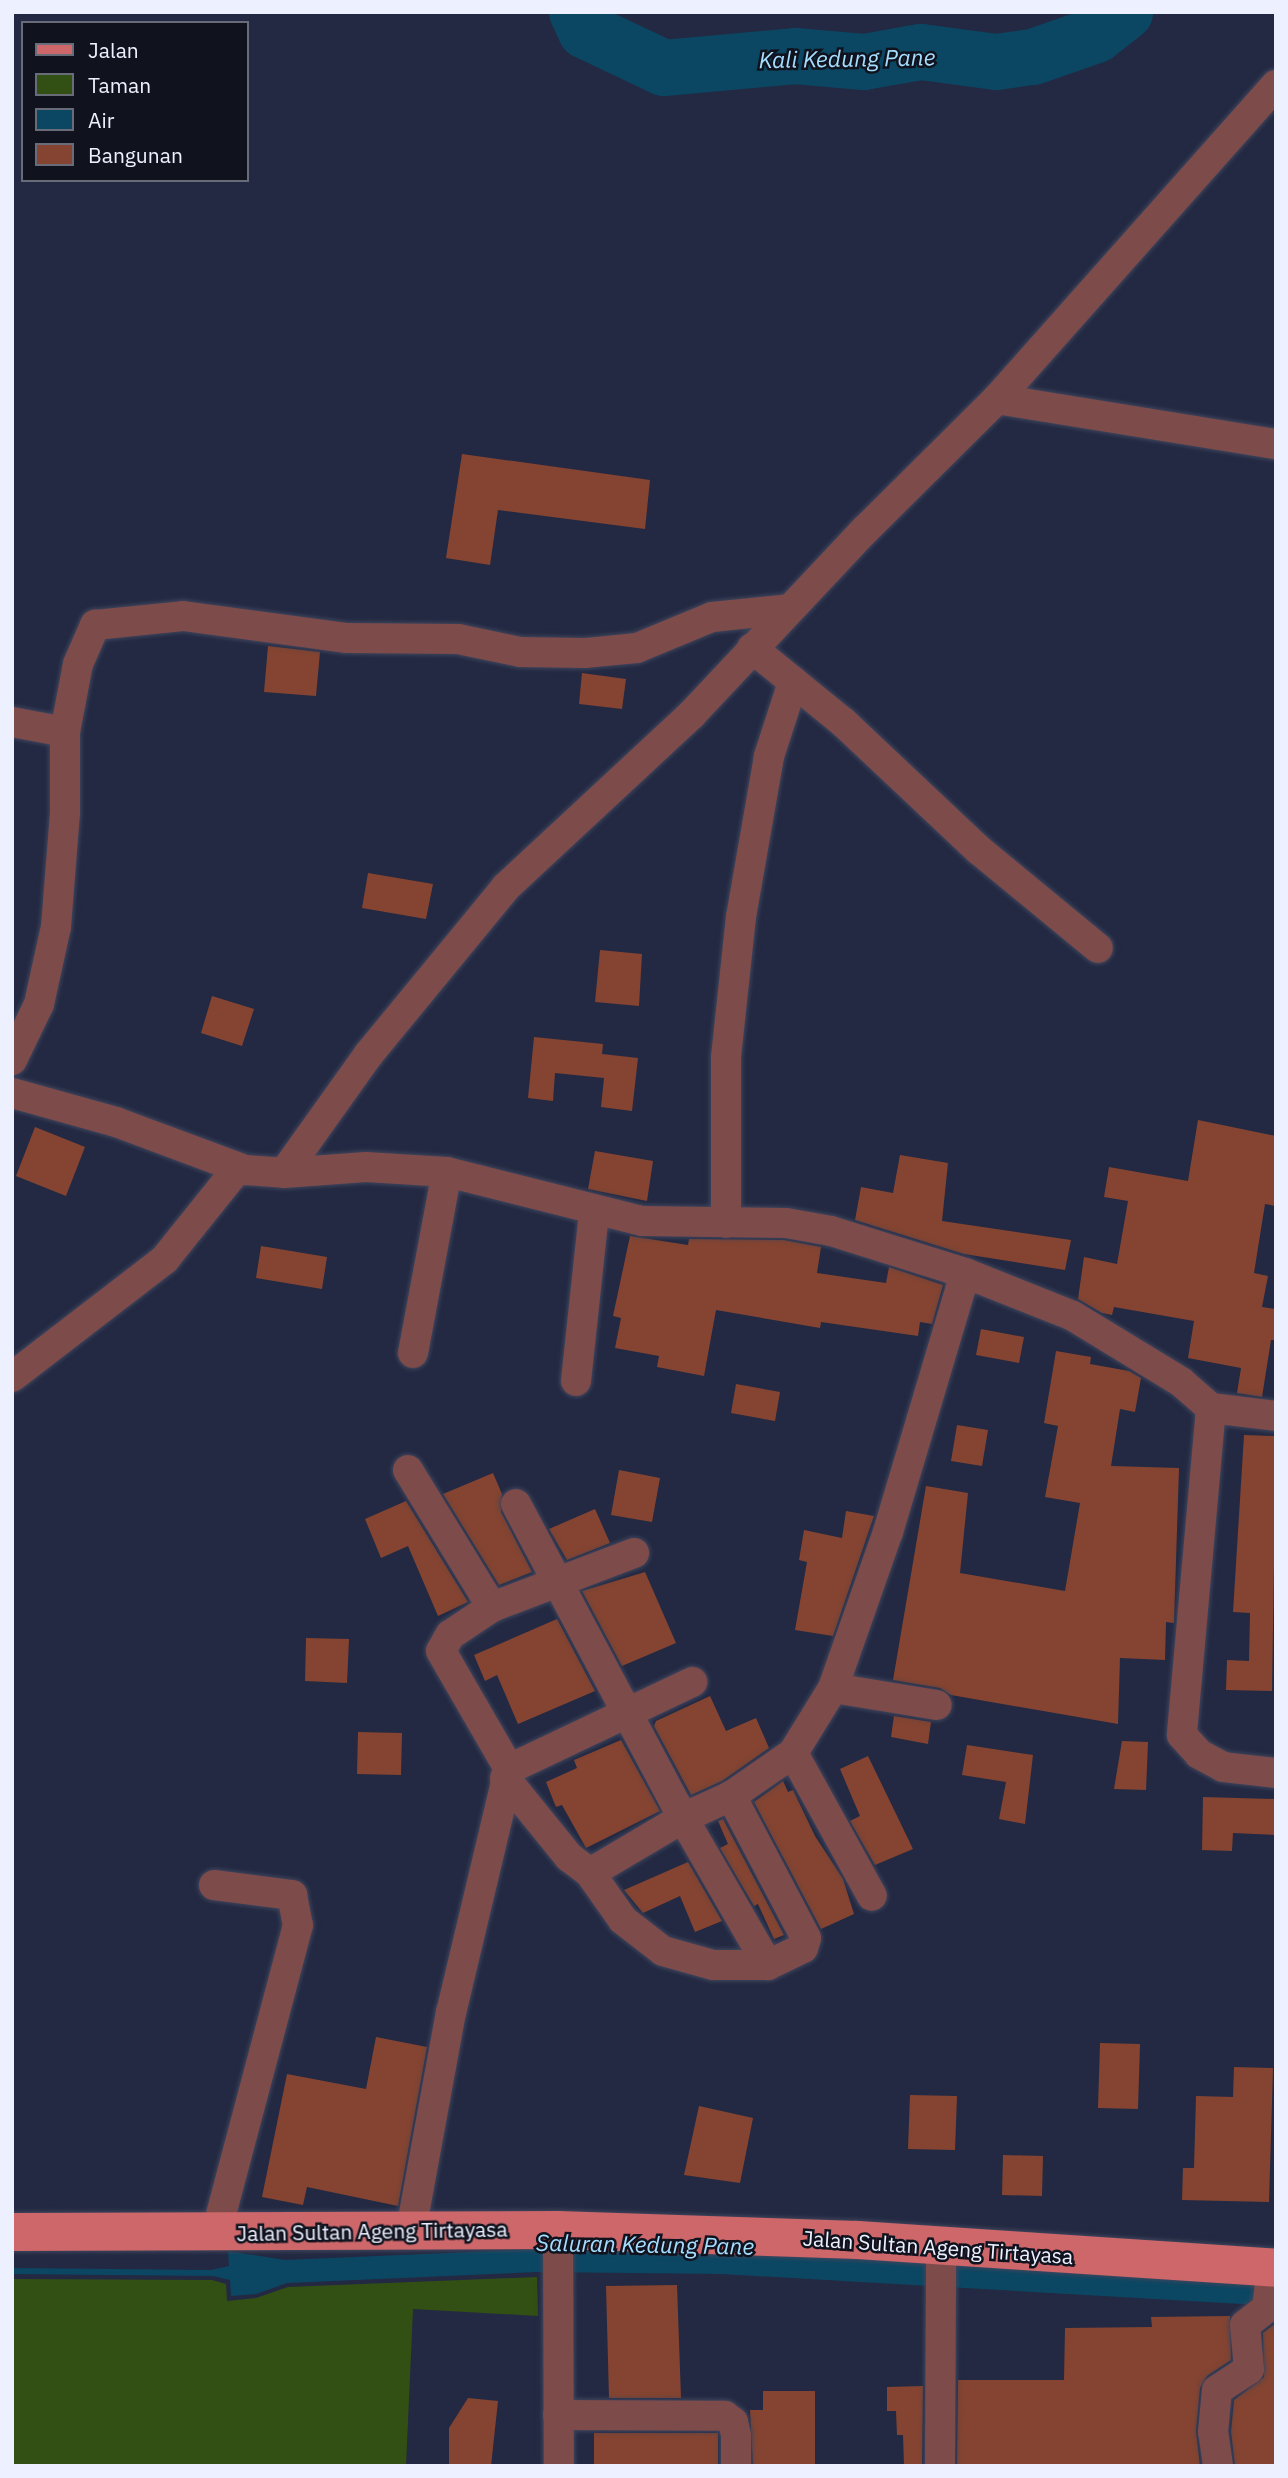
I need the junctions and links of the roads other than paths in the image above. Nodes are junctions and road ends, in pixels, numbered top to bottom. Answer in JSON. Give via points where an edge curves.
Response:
{"nodes":[{"id":1,"x":1276,"y":85,"type":"edge"},
{"id":2,"x":997,"y":399,"type":"junction"},
{"id":3,"x":1276,"y":444,"type":"edge"},
{"id":4,"x":784,"y":614,"type":"junction"},
{"id":5,"x":754,"y":645,"type":"junction"},
{"id":6,"x":793,"y":682,"type":"junction"},
{"id":7,"x":12,"y":722,"type":"edge"},
{"id":8,"x":65,"y":732,"type":"junction"},
{"id":9,"x":1098,"y":948,"type":"dead end"},
{"id":10,"x":12,"y":1060,"type":"edge"},
{"id":11,"x":12,"y":1093,"type":"edge"},
{"id":12,"x":260,"y":1171,"type":"junction"},
{"id":13,"x":447,"y":1172,"type":"junction"},
{"id":14,"x":594,"y":1212,"type":"junction"},
{"id":15,"x":726,"y":1223,"type":"junction"},
{"id":16,"x":965,"y":1273,"type":"junction"},
{"id":17,"x":413,"y":1353,"type":"dead end"},
{"id":18,"x":12,"y":1377,"type":"edge"},
{"id":19,"x":576,"y":1381,"type":"dead end"},
{"id":20,"x":1211,"y":1408,"type":"junction"},
{"id":21,"x":1276,"y":1416,"type":"edge"},
{"id":22,"x":408,"y":1470,"type":"dead end"},
{"id":23,"x":516,"y":1504,"type":"dead end"},
{"id":24,"x":634,"y":1553,"type":"dead end"},
{"id":25,"x":559,"y":1584,"type":"junction"},
{"id":26,"x":492,"y":1607,"type":"junction"},
{"id":27,"x":692,"y":1682,"type":"dead end"},
{"id":28,"x":833,"y":1688,"type":"junction"},
{"id":29,"x":937,"y":1705,"type":"dead end"},
{"id":30,"x":629,"y":1712,"type":"junction"},
{"id":31,"x":793,"y":1753,"type":"junction"},
{"id":32,"x":507,"y":1773,"type":"junction"},
{"id":33,"x":1276,"y":1773,"type":"edge"},
{"id":34,"x":732,"y":1796,"type":"junction"},
{"id":35,"x":683,"y":1818,"type":"junction"},
{"id":36,"x":590,"y":1873,"type":"junction"},
{"id":37,"x":214,"y":1885,"type":"dead end"},
{"id":38,"x":872,"y":1896,"type":"dead end"},
{"id":39,"x":768,"y":1965,"type":"junction"},
{"id":40,"x":411,"y":2230,"type":"junction"},
{"id":41,"x":12,"y":2232,"type":"edge"},
{"id":42,"x":216,"y":2233,"type":"junction"},
{"id":43,"x":558,"y":2238,"type":"junction"},
{"id":44,"x":941,"y":2266,"type":"junction"},
{"id":45,"x":1271,"y":2281,"type":"edge"},
{"id":46,"x":558,"y":2415,"type":"junction"},
{"id":47,"x":559,"y":2466,"type":"edge"},
{"id":48,"x":736,"y":2466,"type":"edge"},
{"id":49,"x":940,"y":2466,"type":"edge"},
{"id":50,"x":1218,"y":2466,"type":"edge"}],
"edges":[{"from":1,"to":2,"type":"street"},
{"from":2,"to":3,"type":"street"},
{"from":2,"to":4,"type":"street"},
{"from":4,"to":5,"type":"street"},
{"from":4,"to":8,"type":"street","via":[[712,617],[637,648],[585,653],[520,652],[458,639],[346,638],[183,616],[102,622],[91,628],[78,664]]},
{"from":5,"to":6,"type":"street"},
{"from":5,"to":12,"type":"street","via":[[691,715],[506,887],[369,1054]]},
{"from":6,"to":9,"type":"street","via":[[979,850]]},
{"from":6,"to":15,"type":"street","via":[[769,756],[741,917],[726,1057]]},
{"from":7,"to":8,"type":"street"},
{"from":8,"to":10,"type":"street","via":[[57,927],[39,1004]]},
{"from":11,"to":12,"type":"street","via":[[116,1122]]},
{"from":12,"to":13,"type":"street","via":[[366,1167]]},
{"from":12,"to":18,"type":"street","via":[[165,1259]]},
{"from":13,"to":14,"type":"street"},
{"from":13,"to":17,"type":"street"},
{"from":14,"to":15,"type":"street","via":[[642,1221]]},
{"from":14,"to":19,"type":"street"},
{"from":15,"to":16,"type":"street","via":[[786,1223],[831,1231]]},
{"from":16,"to":20,"type":"street","via":[[1073,1316],[1181,1382]]},
{"from":16,"to":28,"type":"street","via":[[888,1532]]},
{"from":20,"to":21,"type":"street"},
{"from":20,"to":33,"type":"street","via":[[1182,1735],[1199,1754],[1223,1767]]},
{"from":22,"to":26,"type":"street"},
{"from":23,"to":25,"type":"street"},
{"from":24,"to":25,"type":"street"},
{"from":25,"to":26,"type":"street"},
{"from":25,"to":30,"type":"street"},
{"from":26,"to":32,"type":"street","via":[[450,1635],[441,1651]]},
{"from":27,"to":30,"type":"street"},
{"from":28,"to":29,"type":"street"},
{"from":28,"to":31,"type":"street"},
{"from":30,"to":32,"type":"street"},
{"from":30,"to":35,"type":"street"},
{"from":31,"to":34,"type":"street"},
{"from":31,"to":38,"type":"street"},
{"from":32,"to":36,"type":"street","via":[[569,1857]]},
{"from":32,"to":40,"type":"street","via":[[451,2013]]},
{"from":34,"to":35,"type":"street"},
{"from":34,"to":39,"type":"street","via":[[806,1938],[803,1948]]},
{"from":35,"to":36,"type":"street"},
{"from":35,"to":39,"type":"street"},
{"from":36,"to":39,"type":"street","via":[[623,1920],[663,1951],[713,1965]]},
{"from":37,"to":42,"type":"street","via":[[292,1895],[298,1925]]},
{"from":40,"to":42,"type":"main road","name":"Jalan Sultan Ageng Tirtayasa"},
{"from":40,"to":43,"type":"main road","name":"Jalan Sultan Ageng Tirtayasa"},
{"from":41,"to":42,"type":"main road","name":"Jalan Sultan Ageng Tirtayasa"},
{"from":43,"to":44,"type":"main road","name":"Jalan Sultan Ageng Tirtayasa","via":[[858,2240]]},
{"from":43,"to":46,"type":"street"},
{"from":44,"to":45,"type":"main road","name":"Jalan Sultan Ageng Tirtayasa"},
{"from":44,"to":49,"type":"street"},
{"from":45,"to":50,"type":"street","via":[[1245,2325],[1249,2370],[1217,2390],[1213,2432]]},
{"from":46,"to":47,"type":"street"},
{"from":46,"to":48,"type":"street","via":[[725,2416],[733,2422],[736,2435]]}]}
